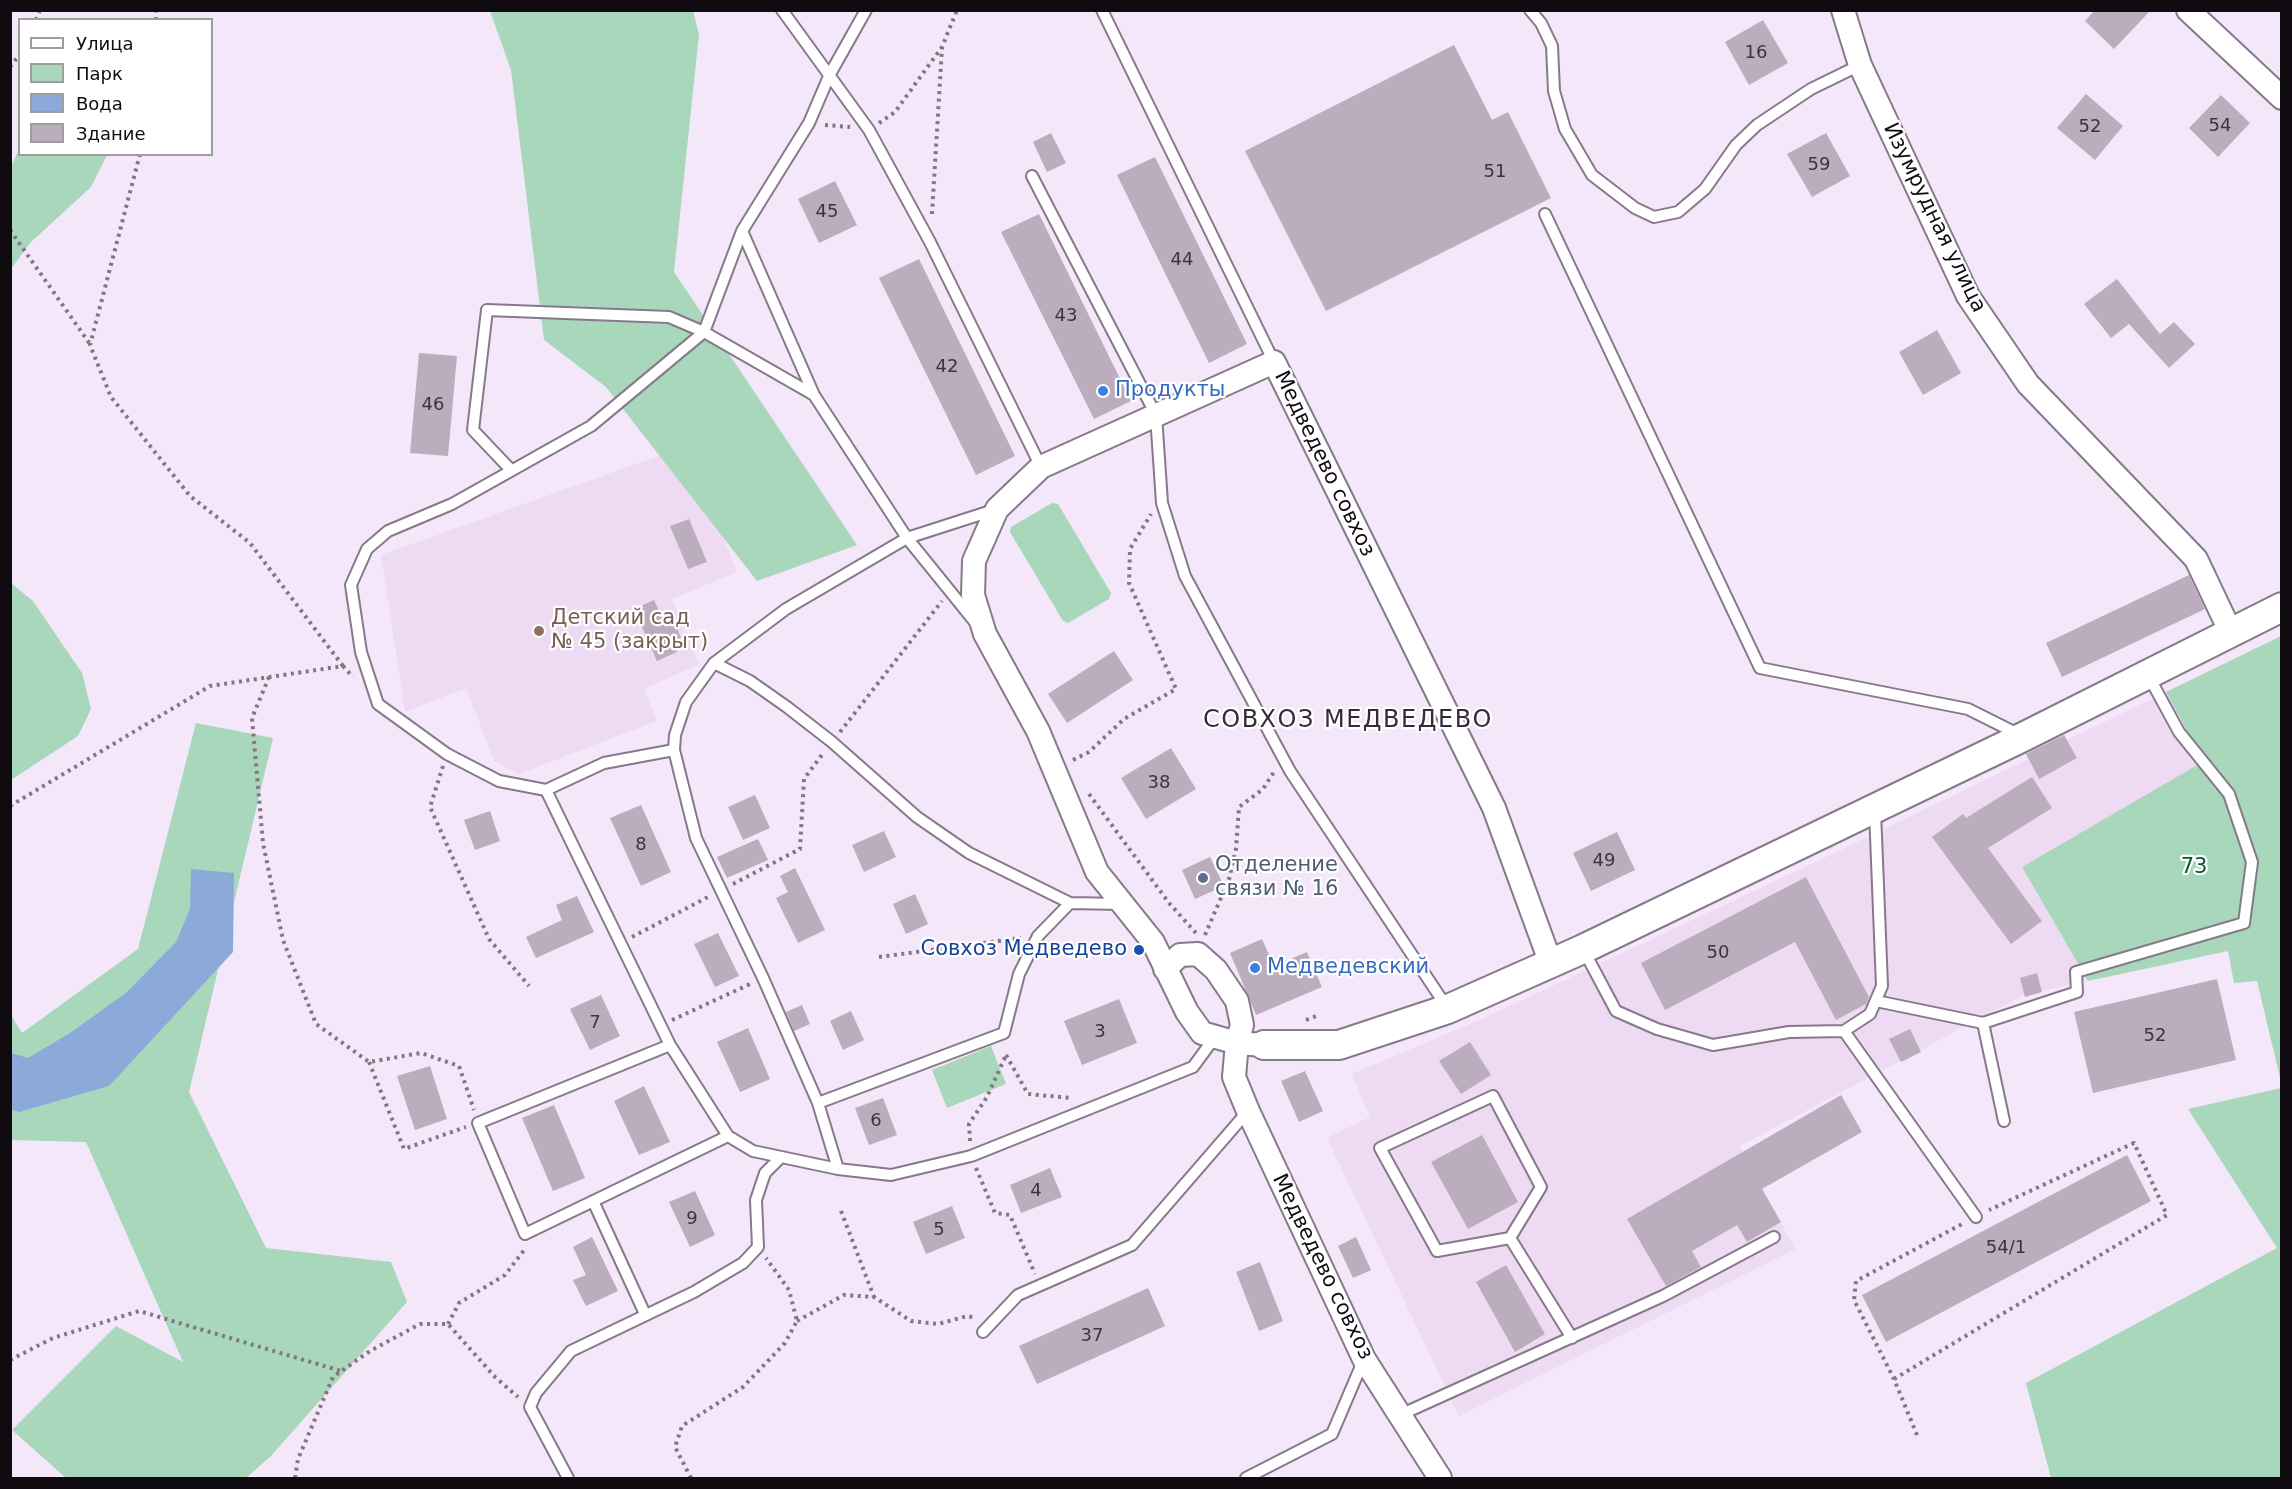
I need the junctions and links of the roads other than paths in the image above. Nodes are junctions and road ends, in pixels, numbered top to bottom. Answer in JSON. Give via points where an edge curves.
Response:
{"nodes":[{"id":1,"x":782,"y":10,"type":"edge"},
{"id":2,"x":866,"y":10,"type":"edge"},
{"id":3,"x":1102,"y":10,"type":"edge"},
{"id":4,"x":1530,"y":10,"type":"edge"},
{"id":5,"x":1843,"y":10,"type":"edge"},
{"id":6,"x":2188,"y":10,"type":"edge"},
{"id":7,"x":1860,"y":65,"type":"junction"},
{"id":8,"x":830,"y":74,"type":"junction"},
{"id":9,"x":2282,"y":98,"type":"edge"},
{"id":10,"x":1032,"y":176,"type":"dead end"},
{"id":11,"x":1545,"y":214,"type":"dead end"},
{"id":12,"x":742,"y":231,"type":"junction"},
{"id":13,"x":704,"y":332,"type":"junction"},
{"id":14,"x":1274,"y":362,"type":"junction"},
{"id":15,"x":814,"y":395,"type":"junction"},
{"id":16,"x":1156,"y":415,"type":"junction"},
{"id":17,"x":1041,"y":467,"type":"junction"},
{"id":18,"x":511,"y":470,"type":"junction"},
{"id":19,"x":997,"y":509,"type":"junction"},
{"id":20,"x":907,"y":538,"type":"junction"},
{"id":21,"x":2282,"y":607,"type":"edge"},
{"id":22,"x":2231,"y":633,"type":"junction"},
{"id":23,"x":985,"y":634,"type":"junction"},
{"id":24,"x":714,"y":663,"type":"junction"},
{"id":25,"x":2147,"y":674,"type":"junction"},
{"id":26,"x":2022,"y":737,"type":"junction"},
{"id":27,"x":674,"y":750,"type":"junction"},
{"id":28,"x":546,"y":790,"type":"junction"},
{"id":29,"x":1875,"y":808,"type":"junction"},
{"id":30,"x":1070,"y":903,"type":"junction"},
{"id":31,"x":1123,"y":904,"type":"junction"},
{"id":32,"x":1583,"y":949,"type":"junction"},
{"id":33,"x":1551,"y":964,"type":"junction"},
{"id":34,"x":1165,"y":969,"type":"junction"},
{"id":35,"x":1876,"y":1001,"type":"junction"},
{"id":36,"x":1448,"y":1009,"type":"junction"},
{"id":37,"x":1983,"y":1023,"type":"junction"},
{"id":38,"x":1844,"y":1031,"type":"junction"},
{"id":39,"x":1226,"y":1040,"type":"junction"},
{"id":40,"x":669,"y":1045,"type":"junction"},
{"id":41,"x":1264,"y":1045,"type":"joint"},
{"id":42,"x":818,"y":1103,"type":"junction"},
{"id":43,"x":1248,"y":1111,"type":"junction"},
{"id":44,"x":2004,"y":1121,"type":"dead end"},
{"id":45,"x":728,"y":1136,"type":"junction"},
{"id":46,"x":781,"y":1157,"type":"junction"},
{"id":47,"x":838,"y":1169,"type":"junction"},
{"id":48,"x":593,"y":1201,"type":"junction"},
{"id":49,"x":1976,"y":1217,"type":"road end"},
{"id":50,"x":1774,"y":1237,"type":"dead end"},
{"id":51,"x":1510,"y":1238,"type":"junction"},
{"id":52,"x":645,"y":1314,"type":"junction"},
{"id":53,"x":984,"y":1332,"type":"dead end"},
{"id":54,"x":1572,"y":1338,"type":"junction"},
{"id":55,"x":1364,"y":1359,"type":"junction"},
{"id":56,"x":1400,"y":1415,"type":"junction"},
{"id":57,"x":568,"y":1479,"type":"edge"},
{"id":58,"x":1246,"y":1479,"type":"edge"},
{"id":59,"x":1440,"y":1479,"type":"edge"}],
"edges":[{"from":1,"to":8,"type":"lane"},
{"from":2,"to":8,"type":"lane"},
{"from":3,"to":14,"type":"lane"},
{"from":4,"to":7,"type":"lane","via":[[1552,46],[1554,91],[1565,129],[1592,175],[1635,208],[1654,217],[1678,212],[1705,189],[1736,145],[1757,125],[1811,89]]},
{"from":5,"to":7,"type":"street","name":"Изумрудная улица"},
{"from":6,"to":9,"type":"street"},
{"from":7,"to":22,"type":"street","name":"Изумрудная улица","via":[[1968,296],[2028,384],[2196,559]]},
{"from":8,"to":12,"type":"lane","via":[[809,123]]},
{"from":8,"to":17,"type":"lane","via":[[869,130],[930,242]]},
{"from":10,"to":16,"type":"lane"},
{"from":11,"to":26,"type":"lane","via":[[1760,668],[1968,709]]},
{"from":12,"to":13,"type":"lane"},
{"from":12,"to":15,"type":"lane"},
{"from":13,"to":15,"type":"lane"},
{"from":13,"to":18,"type":"lane","via":[[591,426]]},
{"from":13,"to":18,"type":"lane","via":[[669,317],[487,310],[473,430]]},
{"from":14,"to":16,"type":"street","name":"Медведево совхоз"},
{"from":14,"to":33,"type":"street","name":"Медведево совхоз","via":[[1494,808]]},
{"from":15,"to":20,"type":"lane"},
{"from":16,"to":17,"type":"street","name":"Медведево совхоз"},
{"from":16,"to":36,"type":"lane","via":[[1162,502],[1185,576],[1282,759]]},
{"from":17,"to":19,"type":"street","name":"Медведево совхоз"},
{"from":18,"to":28,"type":"lane","via":[[452,504],[388,531],[367,549],[351,585],[361,652],[378,704],[447,754],[499,781]]},
{"from":19,"to":20,"type":"lane"},
{"from":19,"to":23,"type":"street","name":"Медведево совхоз","via":[[974,561],[974,595]]},
{"from":20,"to":23,"type":"lane"},
{"from":20,"to":24,"type":"lane","via":[[786,609]]},
{"from":21,"to":22,"type":"street"},
{"from":22,"to":25,"type":"street"},
{"from":23,"to":31,"type":"street","name":"Медведево совхоз","via":[[1038,731],[1097,872]]},
{"from":24,"to":27,"type":"lane","via":[[686,702]]},
{"from":24,"to":30,"type":"lane","via":[[750,681],[832,742],[943,837]]},
{"from":25,"to":26,"type":"street"},
{"from":25,"to":37,"type":"lane","via":[[2179,732],[2229,794],[2252,862],[2244,923],[2076,972],[2077,992]]},
{"from":26,"to":29,"type":"street"},
{"from":27,"to":28,"type":"lane","via":[[604,763]]},
{"from":27,"to":42,"type":"lane","via":[[696,838]]},
{"from":28,"to":40,"type":"lane"},
{"from":29,"to":32,"type":"street"},
{"from":29,"to":35,"type":"lane","via":[[1882,986]]},
{"from":30,"to":31,"type":"lane"},
{"from":30,"to":42,"type":"lane","via":[[1038,936],[1019,974],[1004,1033]]},
{"from":31,"to":34,"type":"street","name":"Медведево совхоз","via":[[1153,942]]},
{"from":32,"to":33,"type":"street"},
{"from":32,"to":38,"type":"lane","via":[[1616,1011],[1657,1029],[1713,1046],[1789,1032]]},
{"from":33,"to":36,"type":"street"},
{"from":34,"to":39,"type":"street","name":"Медведево совхоз","via":[[1202,1033]]},
{"from":34,"to":39,"type":"street","via":[[1180,955],[1198,954],[1215,970],[1237,1001],[1242,1024]]},
{"from":35,"to":37,"type":"lane"},
{"from":35,"to":38,"type":"lane","via":[[1870,1014]]},
{"from":36,"to":41,"type":"street","via":[[1339,1045]]},
{"from":37,"to":44,"type":"lane"},
{"from":38,"to":49,"type":"lane"},
{"from":39,"to":41,"type":"street"},
{"from":39,"to":43,"type":"street","name":"Медведево совхоз","via":[[1234,1077]]},
{"from":39,"to":47,"type":"lane","via":[[1193,1067],[971,1156],[891,1175]]},
{"from":40,"to":45,"type":"lane"},
{"from":40,"to":48,"type":"lane","via":[[478,1123],[525,1234]]},
{"from":42,"to":47,"type":"lane"},
{"from":43,"to":53,"type":"lane","via":[[1132,1245],[1018,1295]]},
{"from":43,"to":55,"type":"street","name":"Медведево совхоз"},
{"from":45,"to":46,"type":"lane","via":[[753,1151]]},
{"from":45,"to":48,"type":"lane"},
{"from":46,"to":47,"type":"lane"},
{"from":46,"to":52,"type":"lane","via":[[765,1173],[756,1200],[758,1247],[743,1263],[694,1292]]},
{"from":48,"to":52,"type":"lane"},
{"from":50,"to":54,"type":"lane","via":[[1663,1296]]},
{"from":51,"to":51,"type":"lane","via":[[1541,1187],[1493,1096],[1380,1148],[1437,1251]]},
{"from":51,"to":54,"type":"lane"},
{"from":52,"to":57,"type":"lane","via":[[571,1351],[536,1393],[530,1407]]},
{"from":54,"to":56,"type":"lane"},
{"from":55,"to":56,"type":"street","name":"Медведево совхоз"},
{"from":55,"to":58,"type":"lane","via":[[1332,1434]]},
{"from":56,"to":59,"type":"street","name":"Медведево совхоз"}]}
